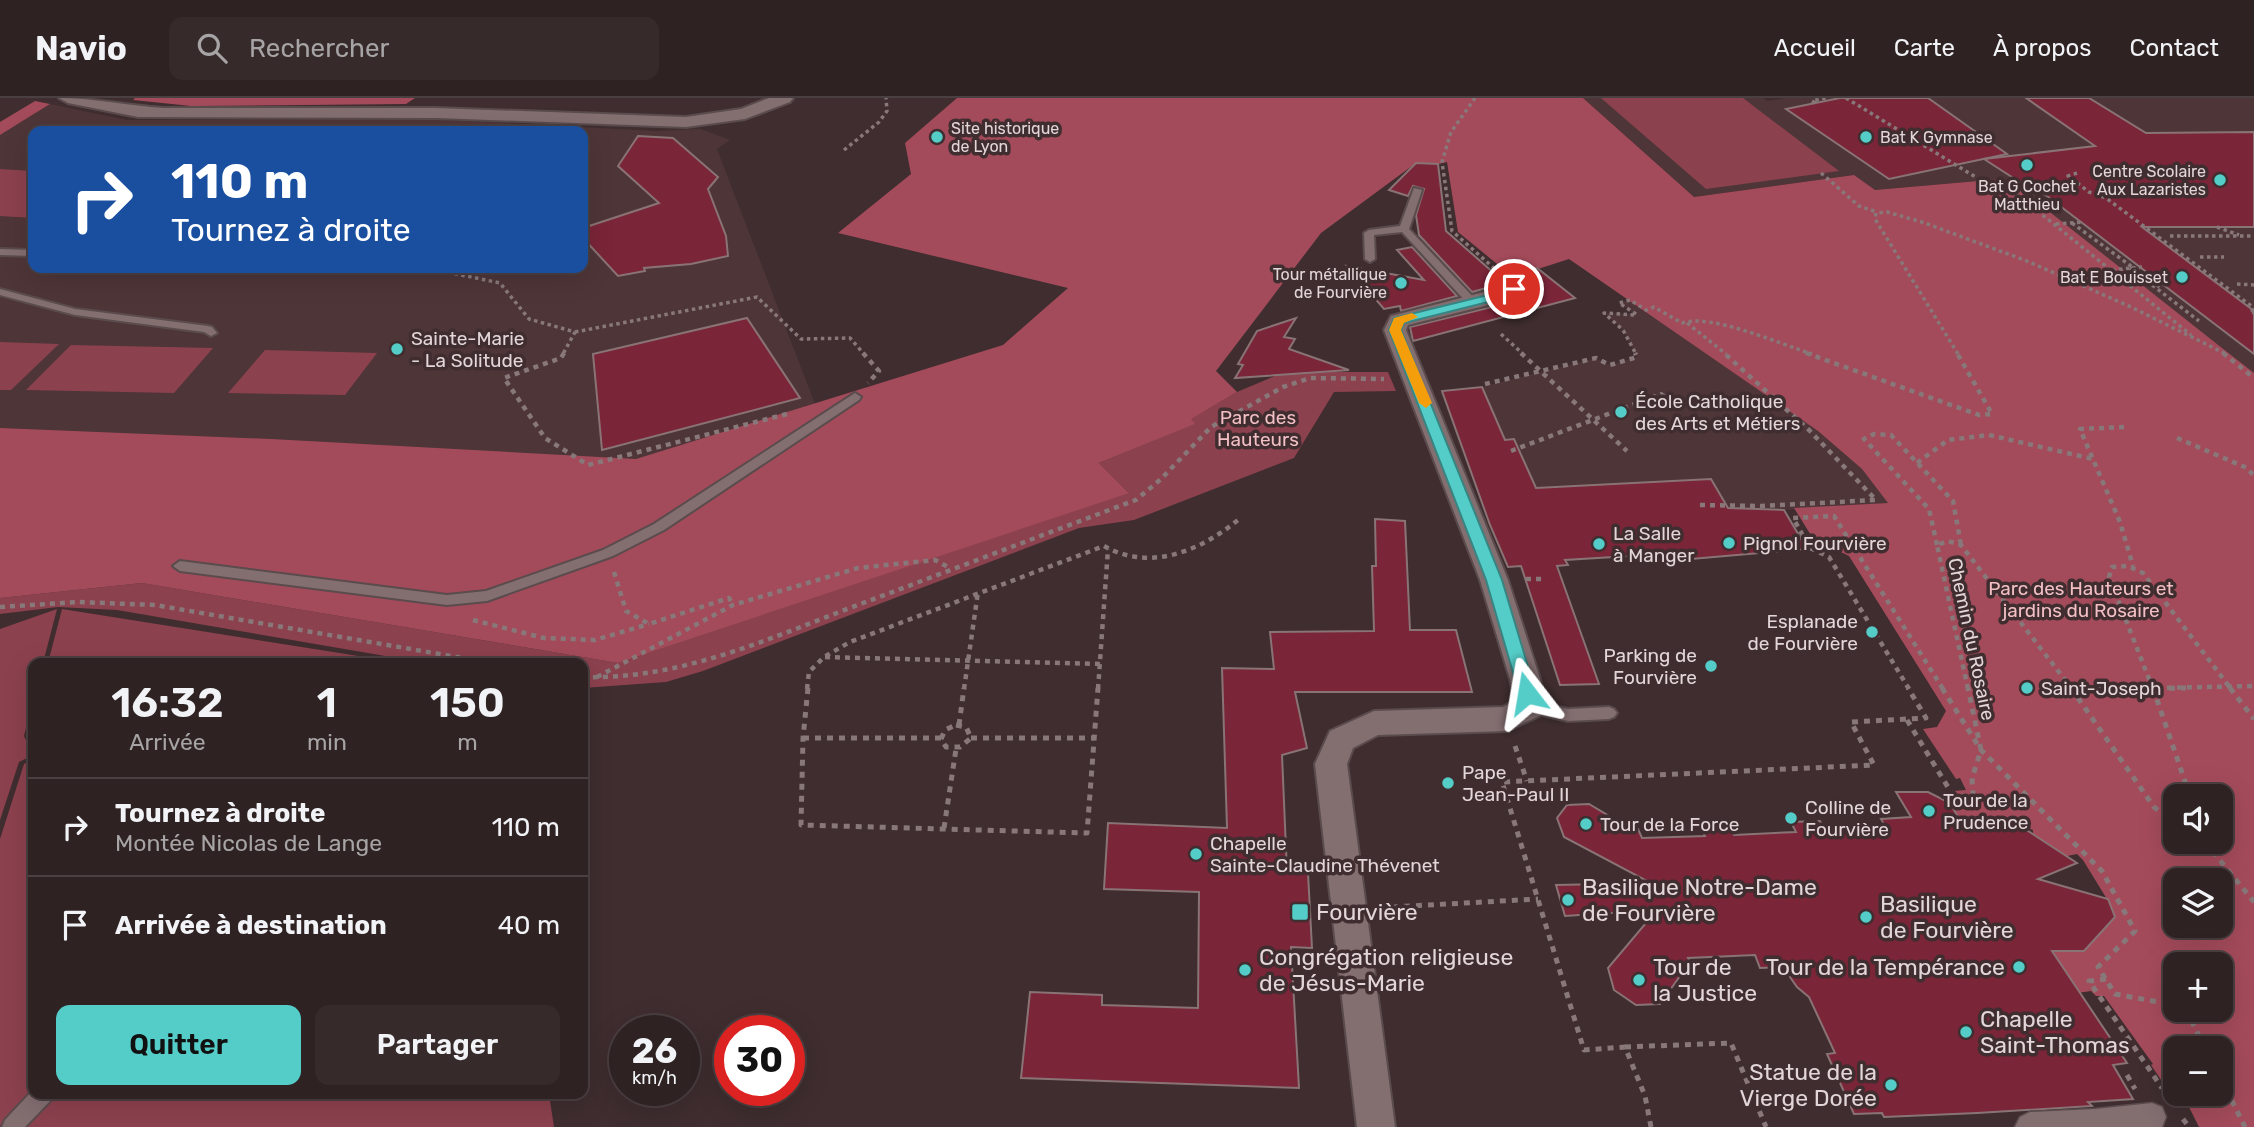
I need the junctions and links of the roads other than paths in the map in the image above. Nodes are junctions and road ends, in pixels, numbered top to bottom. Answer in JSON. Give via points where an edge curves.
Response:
{"nodes":[{"id":1,"x":68,"y":98,"type":"edge"},
{"id":2,"x":783,"y":98,"type":"edge"},
{"id":3,"x":1417,"y":190,"type":"dead end"},
{"id":4,"x":1404,"y":229,"type":"junction"},
{"id":5,"x":0,"y":252,"type":"edge"},
{"id":6,"x":28,"y":253,"type":"edge"},
{"id":7,"x":1370,"y":259,"type":"dead end"},
{"id":8,"x":1514,"y":289,"type":"road end"},
{"id":9,"x":0,"y":292,"type":"edge"},
{"id":10,"x":1472,"y":302,"type":"junction"},
{"id":11,"x":211,"y":333,"type":"dead end"},
{"id":12,"x":855,"y":397,"type":"road end"},
{"id":13,"x":180,"y":566,"type":"dead end"},
{"id":14,"x":1609,"y":713,"type":"dead end"},
{"id":15,"x":1517,"y":724,"type":"junction"},
{"id":16,"x":38,"y":1099,"type":"edge"},
{"id":17,"x":2159,"y":1106,"type":"road end"},
{"id":18,"x":12,"y":1127,"type":"edge"},
{"id":19,"x":1376,"y":1127,"type":"edge"},
{"id":20,"x":2031,"y":1127,"type":"edge"}],
"edges":[{"from":1,"to":2,"type":"street","via":[[138,112],[389,112],[672,123],[738,116]]},
{"from":3,"to":4,"type":"lane"},
{"from":4,"to":7,"type":"lane","via":[[1369,233]]},
{"from":4,"to":10,"type":"lane"},
{"from":5,"to":6,"type":"lane"},
{"from":8,"to":10,"type":"street"},
{"from":9,"to":11,"type":"lane","via":[[75,312]]},
{"from":10,"to":15,"type":"street","via":[[1399,321],[1395,330],[1494,580],[1525,678]]},
{"from":12,"to":13,"type":"lane","via":[[659,527],[608,552],[487,596],[447,600]]},
{"from":14,"to":15,"type":"lane"},
{"from":15,"to":19,"type":"street","via":[[1374,723],[1341,740],[1331,764]]},
{"from":16,"to":18,"type":"lane"},
{"from":17,"to":20,"type":"street","via":[[2095,1124]]}]}
